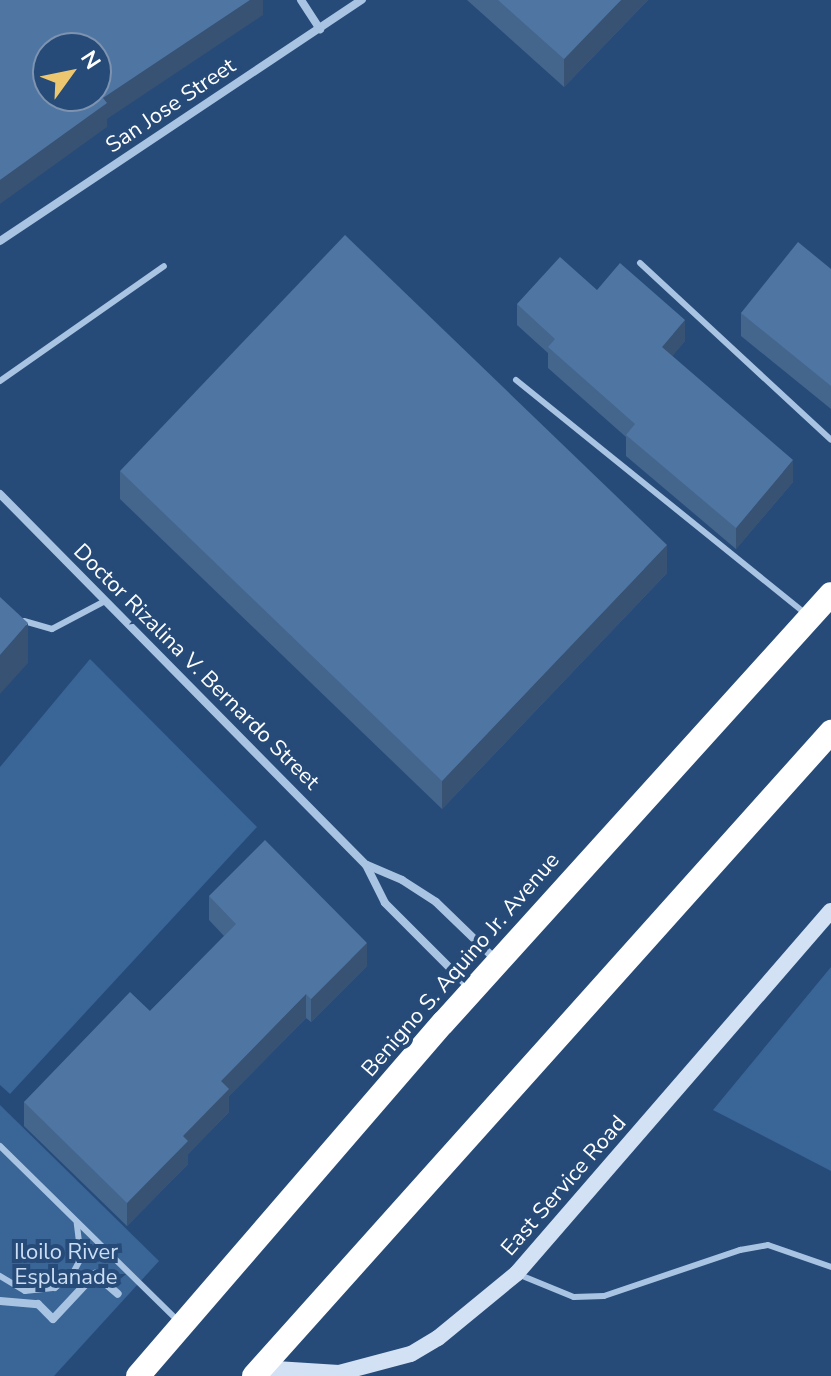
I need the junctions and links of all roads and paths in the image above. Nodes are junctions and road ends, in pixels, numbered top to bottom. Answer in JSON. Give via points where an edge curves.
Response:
{"nodes":[{"id":1,"x":301,"y":0,"type":"edge"},
{"id":2,"x":362,"y":0,"type":"edge"},
{"id":3,"x":320,"y":29,"type":"junction"},
{"id":4,"x":0,"y":241,"type":"edge"},
{"id":5,"x":640,"y":263,"type":"dead end"},
{"id":6,"x":164,"y":266,"type":"dead end"},
{"id":7,"x":516,"y":380,"type":"dead end"},
{"id":8,"x":0,"y":381,"type":"edge"},
{"id":9,"x":831,"y":440,"type":"edge"},
{"id":10,"x":0,"y":494,"type":"edge"},
{"id":11,"x":831,"y":594,"type":"edge"},
{"id":12,"x":105,"y":601,"type":"junction"},
{"id":13,"x":17,"y":617,"type":"edge"},
{"id":14,"x":810,"y":617,"type":"junction"},
{"id":15,"x":831,"y":732,"type":"edge"},
{"id":16,"x":366,"y":865,"type":"junction"},
{"id":17,"x":831,"y":911,"type":"edge"},
{"id":18,"x":498,"y":962,"type":"junction"},
{"id":19,"x":472,"y":990,"type":"junction"},
{"id":20,"x":0,"y":1146,"type":"edge"},
{"id":21,"x":63,"y":1207,"type":"junction"},
{"id":22,"x":831,"y":1267,"type":"edge"},
{"id":23,"x":517,"y":1273,"type":"junction"},
{"id":24,"x":0,"y":1276,"type":"edge"},
{"id":25,"x":118,"y":1294,"type":"dead end"},
{"id":26,"x":0,"y":1301,"type":"edge"},
{"id":27,"x":181,"y":1325,"type":"junction"},
{"id":28,"x":257,"y":1372,"type":"edge"},
{"id":29,"x":338,"y":1375,"type":"edge"},
{"id":30,"x":138,"y":1376,"type":"edge"}],
"edges":[{"from":1,"to":3,"type":"street"},
{"from":2,"to":3,"type":"street","name":"San Jose Street"},
{"from":3,"to":4,"type":"street","name":"San Jose Street"},
{"from":5,"to":9,"type":"lane"},
{"from":6,"to":8,"type":"lane"},
{"from":7,"to":14,"type":"lane"},
{"from":10,"to":12,"type":"street","name":"Doctor Rizalina V. Bernardo Street"},
{"from":11,"to":14,"type":"highway","name":"Benigno S. Aquino Jr. Avenue"},
{"from":12,"to":13,"type":"lane","via":[[52,629]]},
{"from":12,"to":16,"type":"street","name":"Doctor Rizalina V. Bernardo Street"},
{"from":14,"to":18,"type":"highway","name":"Benigno S. Aquino Jr. Avenue"},
{"from":15,"to":28,"type":"highway"},
{"from":16,"to":18,"type":"street","name":"Doctor Rizalina V. Bernardo Street","via":[[436,902]]},
{"from":16,"to":19,"type":"street","name":"Doctor Rizalina V. Bernardo Street","via":[[385,903]]},
{"from":17,"to":23,"type":"main road","name":"East Service Road"},
{"from":18,"to":19,"type":"highway","name":"Benigno S. Aquino Jr. Avenue"},
{"from":19,"to":27,"type":"highway","name":"Benigno S. Aquino Jr. Avenue"},
{"from":20,"to":21,"type":"lane"},
{"from":21,"to":24,"type":"lane","via":[[82,1241],[81,1258],[68,1279],[40,1292],[12,1286]]},
{"from":21,"to":27,"type":"lane"},
{"from":22,"to":23,"type":"lane","via":[[768,1245],[604,1296],[547,1290]]},
{"from":23,"to":29,"type":"main road","name":"East Service Road","via":[[411,1354]]},
{"from":25,"to":26,"type":"street","via":[[95,1274],[53,1319],[38,1304]]},
{"from":27,"to":30,"type":"highway","name":"Benigno S. Aquino Jr. Avenue"},
{"from":28,"to":29,"type":"main road","name":"East Service Road"}]}
